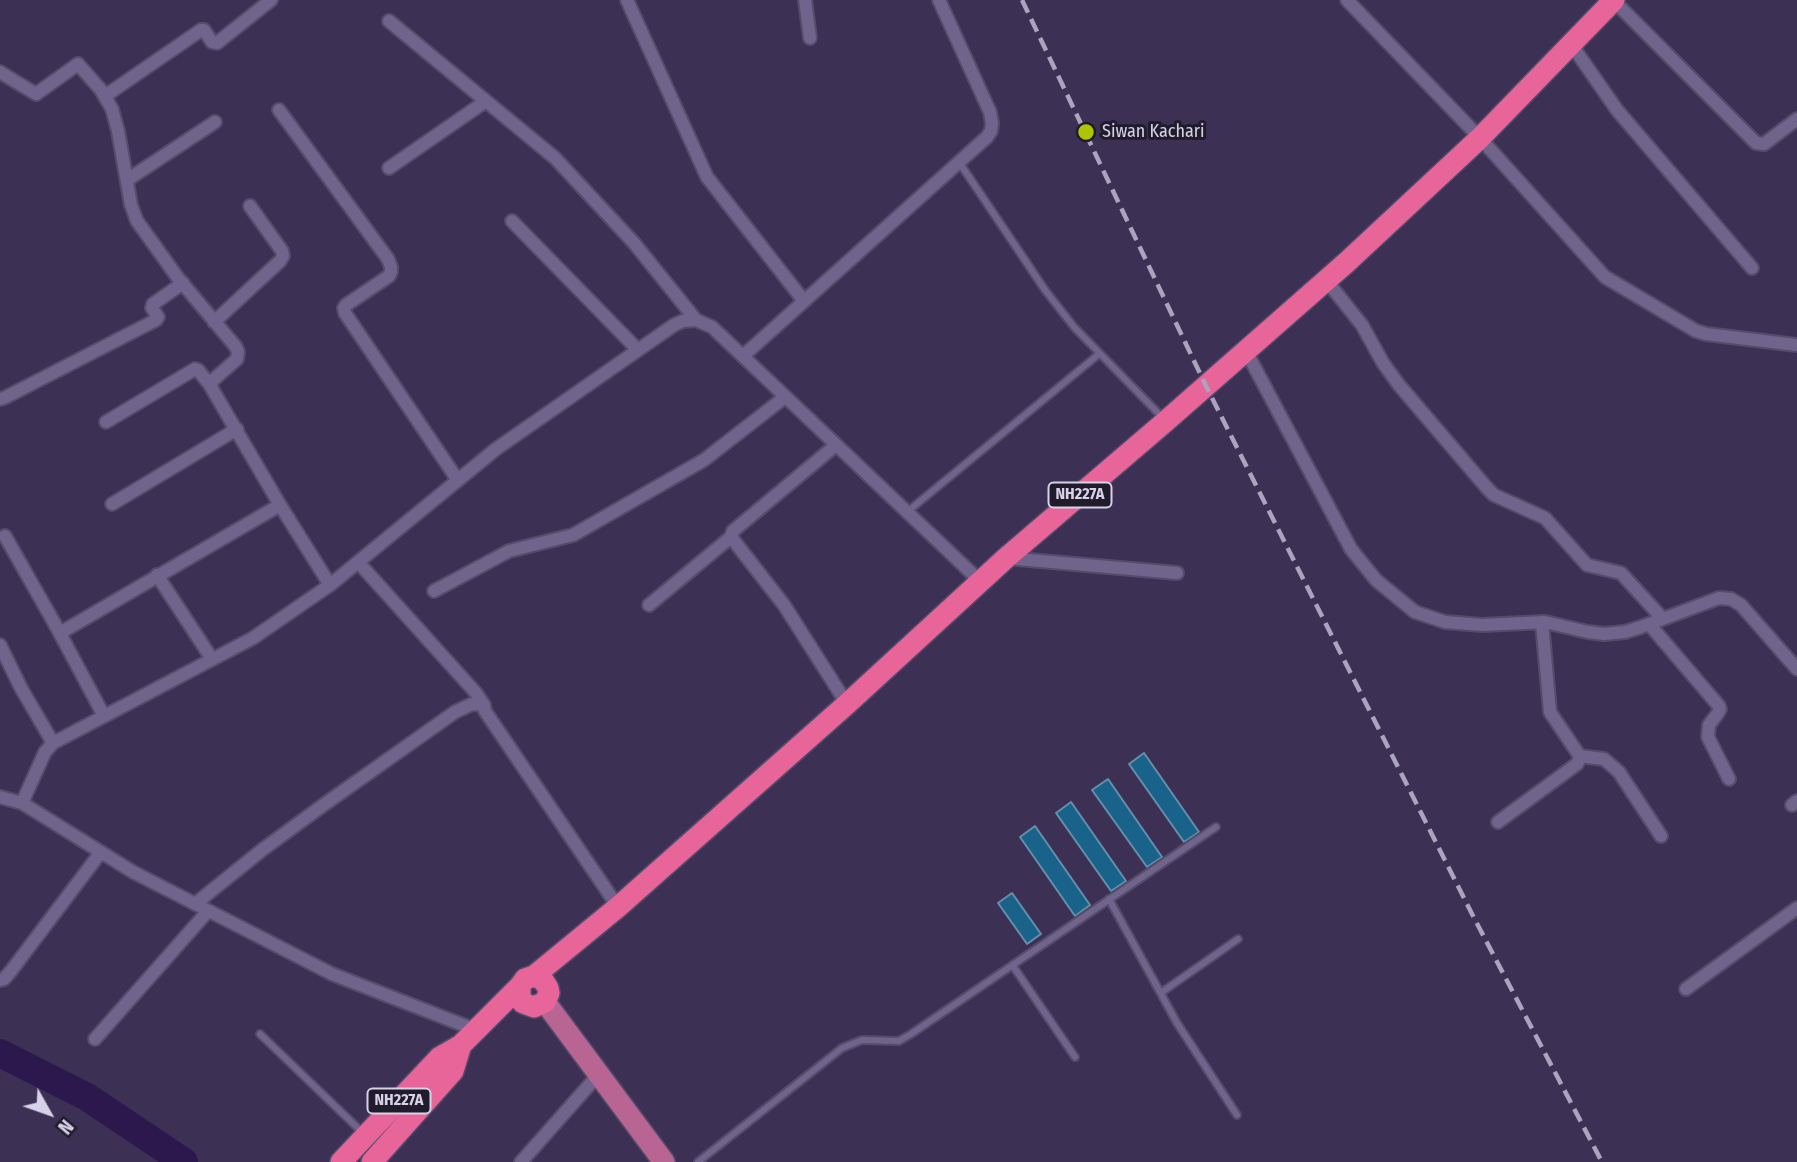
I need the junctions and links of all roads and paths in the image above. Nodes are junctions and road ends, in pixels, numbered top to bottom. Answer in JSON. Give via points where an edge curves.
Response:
{"nodes":[{"id":1,"x":271,"y":0,"type":"edge"},
{"id":2,"x":627,"y":0,"type":"edge"},
{"id":3,"x":805,"y":0,"type":"edge"},
{"id":4,"x":939,"y":0,"type":"edge"},
{"id":5,"x":1348,"y":0,"type":"edge"},
{"id":6,"x":1613,"y":0,"type":"edge"},
{"id":7,"x":389,"y":21,"type":"dead end"},
{"id":8,"x":810,"y":38,"type":"dead end"},
{"id":9,"x":1571,"y":44,"type":"junction"},
{"id":10,"x":0,"y":72,"type":"edge"},
{"id":11,"x":105,"y":96,"type":"junction"},
{"id":12,"x":486,"y":101,"type":"junction"},
{"id":13,"x":279,"y":110,"type":"dead end"},
{"id":14,"x":1797,"y":119,"type":"edge"},
{"id":15,"x":215,"y":122,"type":"dead end"},
{"id":16,"x":1480,"y":138,"type":"junction"},
{"id":17,"x":959,"y":162,"type":"junction"},
{"id":18,"x":389,"y":167,"type":"dead end"},
{"id":19,"x":127,"y":180,"type":"junction"},
{"id":20,"x":250,"y":206,"type":"dead end"},
{"id":21,"x":512,"y":221,"type":"dead end"},
{"id":22,"x":1752,"y":268,"type":"dead end"},
{"id":23,"x":1326,"y":280,"type":"junction"},
{"id":24,"x":183,"y":284,"type":"junction"},
{"id":25,"x":804,"y":301,"type":"junction"},
{"id":26,"x":696,"y":320,"type":"junction"},
{"id":27,"x":214,"y":321,"type":"junction"},
{"id":28,"x":1797,"y":345,"type":"edge"},
{"id":29,"x":638,"y":350,"type":"junction"},
{"id":30,"x":1246,"y":351,"type":"junction"},
{"id":31,"x":1099,"y":354,"type":"junction"},
{"id":32,"x":743,"y":356,"type":"junction"},
{"id":33,"x":210,"y":385,"type":"junction"},
{"id":34,"x":785,"y":397,"type":"junction"},
{"id":35,"x":0,"y":398,"type":"edge"},
{"id":36,"x":1166,"y":421,"type":"junction"},
{"id":37,"x":106,"y":422,"type":"dead end"},
{"id":38,"x":237,"y":429,"type":"junction"},
{"id":39,"x":836,"y":445,"type":"junction"},
{"id":40,"x":457,"y":479,"type":"junction"},
{"id":41,"x":112,"y":504,"type":"dead end"},
{"id":42,"x":279,"y":505,"type":"junction"},
{"id":43,"x":907,"y":512,"type":"junction"},
{"id":44,"x":5,"y":536,"type":"dead end"},
{"id":45,"x":731,"y":537,"type":"junction"},
{"id":46,"x":1006,"y":558,"type":"junction"},
{"id":47,"x":358,"y":562,"type":"junction"},
{"id":48,"x":1178,"y":573,"type":"dead end"},
{"id":49,"x":157,"y":575,"type":"junction"},
{"id":50,"x":981,"y":582,"type":"junction"},
{"id":51,"x":330,"y":585,"type":"junction"},
{"id":52,"x":434,"y":591,"type":"dead end"},
{"id":53,"x":649,"y":605,"type":"dead end"},
{"id":54,"x":1655,"y":621,"type":"junction"},
{"id":55,"x":1542,"y":622,"type":"junction"},
{"id":56,"x":60,"y":633,"type":"junction"},
{"id":57,"x":0,"y":645,"type":"edge"},
{"id":58,"x":212,"y":659,"type":"junction"},
{"id":59,"x":1797,"y":669,"type":"edge"},
{"id":60,"x":848,"y":704,"type":"junction"},
{"id":61,"x":484,"y":705,"type":"junction"},
{"id":62,"x":104,"y":716,"type":"junction"},
{"id":63,"x":53,"y":743,"type":"junction"},
{"id":64,"x":1579,"y":756,"type":"junction"},
{"id":65,"x":1729,"y":779,"type":"dead end"},
{"id":66,"x":2,"y":795,"type":"edge"},
{"id":67,"x":22,"y":803,"type":"junction"},
{"id":68,"x":1498,"y":822,"type":"dead end"},
{"id":69,"x":1216,"y":827,"type":"dead end"},
{"id":70,"x":1661,"y":836,"type":"dead end"},
{"id":71,"x":101,"y":852,"type":"junction"},
{"id":72,"x":1109,"y":899,"type":"junction"},
{"id":73,"x":195,"y":904,"type":"junction"},
{"id":74,"x":618,"y":907,"type":"junction"},
{"id":75,"x":1797,"y":908,"type":"edge"},
{"id":76,"x":208,"y":911,"type":"junction"},
{"id":77,"x":1238,"y":939,"type":"dead end"},
{"id":78,"x":1013,"y":966,"type":"junction"},
{"id":79,"x":0,"y":980,"type":"edge"},
{"id":80,"x":527,"y":981,"type":"junction"},
{"id":81,"x":1686,"y":989,"type":"dead end"},
{"id":82,"x":1162,"y":992,"type":"junction"},
{"id":83,"x":545,"y":1002,"type":"joint"},
{"id":84,"x":260,"y":1034,"type":"dead end"},
{"id":85,"x":469,"y":1038,"type":"junction"},
{"id":86,"x":95,"y":1039,"type":"dead end"},
{"id":87,"x":1075,"y":1057,"type":"dead end"},
{"id":88,"x":599,"y":1074,"type":"junction"},
{"id":89,"x":1237,"y":1115,"type":"dead end"},
{"id":90,"x":366,"y":1136,"type":"junction"},
{"id":91,"x":341,"y":1162,"type":"edge"},
{"id":92,"x":372,"y":1162,"type":"edge"},
{"id":93,"x":521,"y":1162,"type":"edge"},
{"id":94,"x":664,"y":1162,"type":"edge"},
{"id":95,"x":698,"y":1162,"type":"edge"}],
"edges":[{"from":1,"to":11,"type":"street","via":[[217,43],[201,30]]},
{"from":2,"to":25,"type":"street","via":[[706,177]]},
{"from":3,"to":8,"type":"street"},
{"from":4,"to":17,"type":"street","via":[[992,123],[987,137]]},
{"from":5,"to":16,"type":"street"},
{"from":6,"to":9,"type":"highway","number":"NH227A"},
{"from":6,"to":14,"type":"street","via":[[1756,142],[1764,144]]},
{"from":7,"to":12,"type":"street"},
{"from":9,"to":16,"type":"highway","number":"NH227A"},
{"from":9,"to":22,"type":"street","via":[[1617,110]]},
{"from":10,"to":11,"type":"street","via":[[36,94],[79,64]]},
{"from":11,"to":19,"type":"street","via":[[118,131]]},
{"from":12,"to":18,"type":"street"},
{"from":12,"to":26,"type":"street","via":[[555,158],[634,243]]},
{"from":13,"to":40,"type":"street","via":[[388,259],[389,276],[346,304],[345,313]]},
{"from":15,"to":19,"type":"street"},
{"from":16,"to":23,"type":"highway","number":"NH227A"},
{"from":16,"to":28,"type":"street","via":[[1611,281],[1696,331]]},
{"from":17,"to":25,"type":"street"},
{"from":17,"to":31,"type":"lane","via":[[1045,290]]},
{"from":19,"to":24,"type":"street","via":[[137,221]]},
{"from":20,"to":27,"type":"street","via":[[283,256]]},
{"from":21,"to":29,"type":"street"},
{"from":23,"to":30,"type":"highway","number":"NH227A"},
{"from":23,"to":54,"type":"street","via":[[1362,325],[1399,385],[1487,488],[1545,518],[1587,565],[1621,573]]},
{"from":24,"to":27,"type":"street"},
{"from":24,"to":35,"type":"street","via":[[153,304],[156,320]]},
{"from":25,"to":32,"type":"street"},
{"from":26,"to":29,"type":"street","via":[[674,325]]},
{"from":26,"to":32,"type":"street","via":[[712,327]]},
{"from":27,"to":33,"type":"street","via":[[238,356]]},
{"from":29,"to":40,"type":"street"},
{"from":30,"to":36,"type":"highway","number":"NH227A"},
{"from":30,"to":55,"type":"street","via":[[1351,549],[1376,580],[1415,612],[1445,622]]},
{"from":31,"to":36,"type":"lane"},
{"from":31,"to":43,"type":"lane"},
{"from":32,"to":34,"type":"street"},
{"from":33,"to":37,"type":"street","via":[[193,369]]},
{"from":33,"to":38,"type":"street"},
{"from":34,"to":39,"type":"street"},
{"from":34,"to":52,"type":"street","via":[[704,460],[586,528],[500,554]]},
{"from":36,"to":46,"type":"highway","number":"NH227A"},
{"from":38,"to":41,"type":"street"},
{"from":38,"to":42,"type":"street"},
{"from":39,"to":43,"type":"street"},
{"from":39,"to":45,"type":"street"},
{"from":40,"to":47,"type":"street"},
{"from":42,"to":49,"type":"street"},
{"from":42,"to":51,"type":"street"},
{"from":43,"to":50,"type":"street"},
{"from":44,"to":56,"type":"street"},
{"from":45,"to":53,"type":"street"},
{"from":45,"to":60,"type":"street","via":[[784,605]]},
{"from":46,"to":48,"type":"street"},
{"from":46,"to":50,"type":"highway","number":"NH227A"},
{"from":47,"to":51,"type":"street"},
{"from":47,"to":61,"type":"street"},
{"from":49,"to":56,"type":"street"},
{"from":49,"to":58,"type":"street"},
{"from":50,"to":60,"type":"highway","number":"NH227A"},
{"from":51,"to":58,"type":"street","via":[[253,638]]},
{"from":54,"to":55,"type":"street","via":[[1604,634]]},
{"from":54,"to":59,"type":"street","via":[[1719,598],[1731,599]]},
{"from":54,"to":65,"type":"street","via":[[1719,706],[1708,737]]},
{"from":55,"to":64,"type":"street","via":[[1550,712]]},
{"from":56,"to":62,"type":"street"},
{"from":57,"to":63,"type":"street"},
{"from":58,"to":62,"type":"street"},
{"from":60,"to":74,"type":"highway","number":"NH227A"},
{"from":61,"to":73,"type":"street","via":[[472,704],[455,712],[262,850]]},
{"from":61,"to":74,"type":"street"},
{"from":62,"to":63,"type":"street"},
{"from":63,"to":67,"type":"street"},
{"from":64,"to":68,"type":"street","via":[[1577,764]]},
{"from":64,"to":70,"type":"street","via":[[1604,759],[1619,772]]},
{"from":66,"to":67,"type":"street"},
{"from":67,"to":71,"type":"street"},
{"from":69,"to":72,"type":"lane"},
{"from":71,"to":73,"type":"street"},
{"from":71,"to":79,"type":"street"},
{"from":72,"to":78,"type":"lane"},
{"from":72,"to":82,"type":"lane"},
{"from":73,"to":76,"type":"street"},
{"from":74,"to":80,"type":"highway","number":"NH227A"},
{"from":75,"to":81,"type":"street"},
{"from":76,"to":85,"type":"street"},
{"from":76,"to":86,"type":"street"},
{"from":77,"to":82,"type":"lane"},
{"from":78,"to":87,"type":"lane"},
{"from":78,"to":95,"type":"lane","via":[[899,1041],[862,1040],[842,1048]]},
{"from":80,"to":83,"type":"highway","via":[[543,980],[548,988]]},
{"from":80,"to":85,"type":"highway","number":"NH227A"},
{"from":82,"to":89,"type":"lane"},
{"from":83,"to":88,"type":"main road"},
{"from":84,"to":90,"type":"lane"},
{"from":85,"to":90,"type":"highway","number":"NH227A","via":[[440,1057]]},
{"from":85,"to":92,"type":"highway","number":"NH227A","via":[[453,1071]]},
{"from":88,"to":93,"type":"street"},
{"from":88,"to":94,"type":"main road"},
{"from":90,"to":91,"type":"highway","number":"NH227A"}]}
